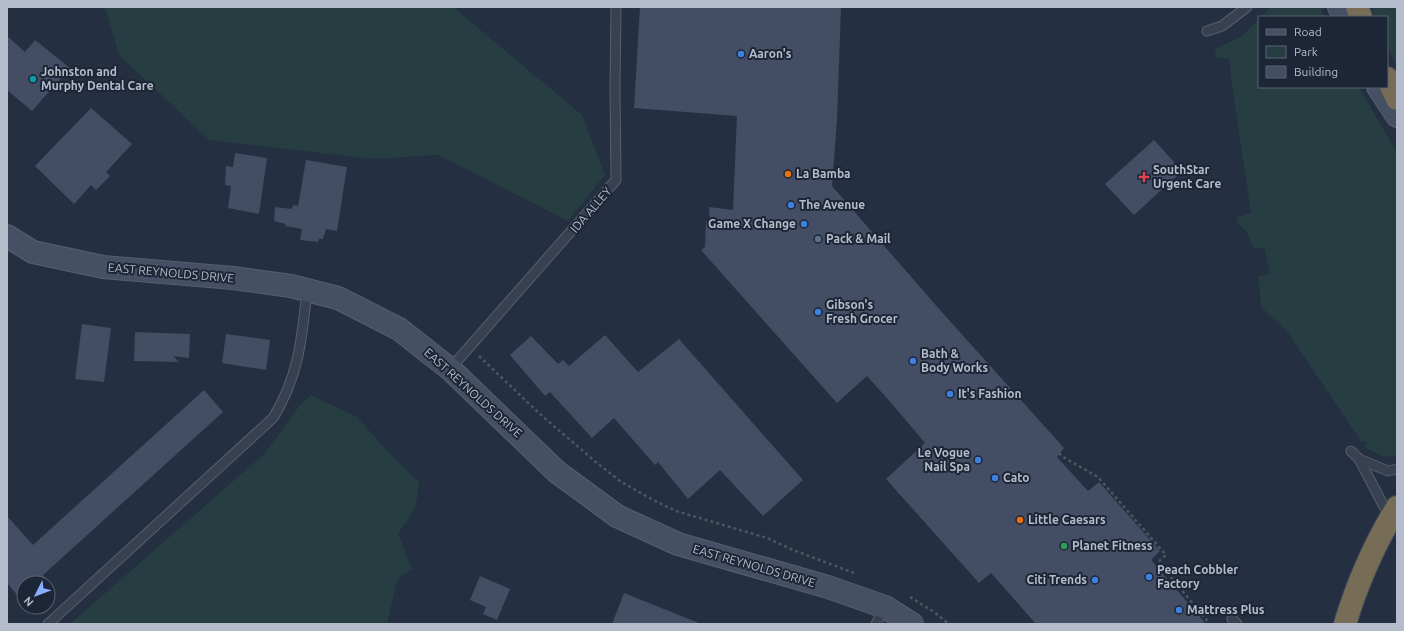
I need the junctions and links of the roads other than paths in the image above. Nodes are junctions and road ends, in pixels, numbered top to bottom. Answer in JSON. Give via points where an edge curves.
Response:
{"nodes":[{"id":1,"x":616,"y":7,"type":"edge"},
{"id":2,"x":1247,"y":7,"type":"edge"},
{"id":3,"x":1339,"y":7,"type":"edge"},
{"id":4,"x":1344,"y":16,"type":"edge"},
{"id":5,"x":1207,"y":31,"type":"dead end"},
{"id":6,"x":1388,"y":80,"type":"edge"},
{"id":7,"x":1379,"y":88,"type":"edge"},
{"id":8,"x":1397,"y":99,"type":"edge"},
{"id":9,"x":1397,"y":116,"type":"edge"},
{"id":10,"x":7,"y":236,"type":"edge"},
{"id":11,"x":307,"y":290,"type":"junction"},
{"id":12,"x":450,"y":369,"type":"junction"},
{"id":13,"x":1351,"y":451,"type":"dead end"},
{"id":14,"x":1359,"y":459,"type":"junction"},
{"id":15,"x":1397,"y":469,"type":"edge"},
{"id":16,"x":1394,"y":513,"type":"edge"},
{"id":17,"x":881,"y":616,"type":"edge"},
{"id":18,"x":48,"y":624,"type":"edge"},
{"id":19,"x":912,"y":624,"type":"edge"},
{"id":20,"x":1345,"y":624,"type":"edge"}],
"edges":[{"from":1,"to":12,"type":"lane","name":"IDA ALLEY","via":[[616,180]]},
{"from":2,"to":5,"type":"lane","via":[[1222,26]]},
{"from":3,"to":4,"type":"street"},
{"from":6,"to":8,"type":"highway"},
{"from":7,"to":9,"type":"street"},
{"from":10,"to":11,"type":"street","name":"EAST REYNOLDS DRIVE","via":[[33,252],[103,267],[233,278]]},
{"from":11,"to":12,"type":"street","name":"EAST REYNOLDS DRIVE","via":[[338,298],[399,329]]},
{"from":11,"to":18,"type":"lane","via":[[294,372],[286,398],[273,418]]},
{"from":12,"to":17,"type":"street","name":"EAST REYNOLDS DRIVE","via":[[558,472],[617,516],[678,544],[828,587]]},
{"from":13,"to":14,"type":"lane"},
{"from":14,"to":15,"type":"lane","via":[[1388,471]]},
{"from":14,"to":16,"type":"lane"},
{"from":16,"to":20,"type":"highway","via":[[1372,553]]},
{"from":17,"to":19,"type":"street","name":"EAST REYNOLDS DRIVE"}]}
